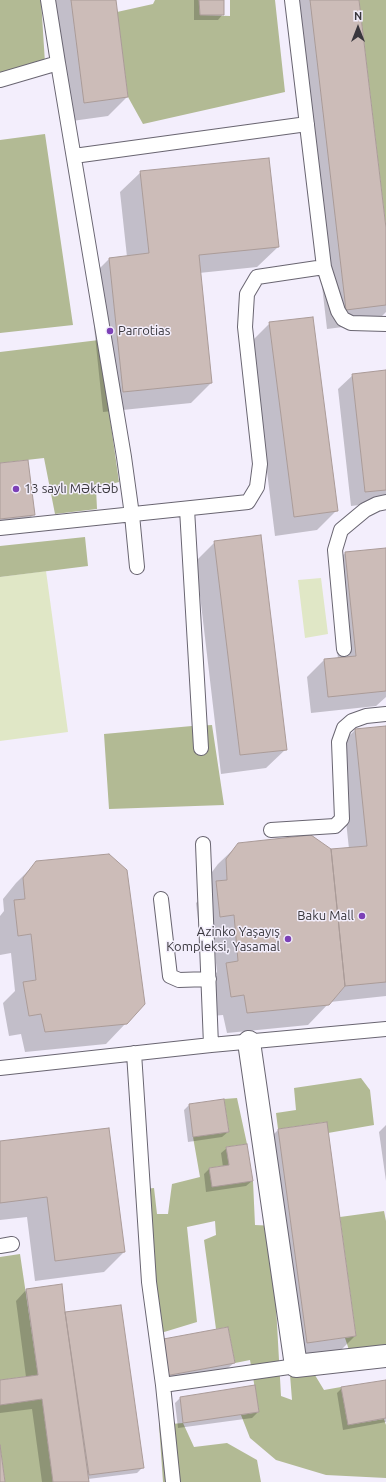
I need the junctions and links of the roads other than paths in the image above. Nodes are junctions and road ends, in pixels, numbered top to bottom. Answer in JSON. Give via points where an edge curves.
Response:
{"nodes":[{"id":1,"x":48,"y":0,"type":"edge"},
{"id":2,"x":292,"y":0,"type":"edge"},
{"id":3,"x":58,"y":63,"type":"junction"},
{"id":4,"x":0,"y":80,"type":"edge"},
{"id":5,"x":307,"y":124,"type":"junction"},
{"id":6,"x":74,"y":156,"type":"junction"},
{"id":7,"x":324,"y":267,"type":"junction"},
{"id":8,"x":386,"y":324,"type":"edge"},
{"id":9,"x":386,"y":502,"type":"edge"},
{"id":10,"x":187,"y":509,"type":"junction"},
{"id":11,"x":132,"y":515,"type":"junction"},
{"id":12,"x":0,"y":528,"type":"edge"},
{"id":13,"x":137,"y":567,"type":"dead end"},
{"id":14,"x":344,"y":649,"type":"dead end"},
{"id":15,"x":386,"y":714,"type":"edge"},
{"id":16,"x":201,"y":748,"type":"dead end"},
{"id":17,"x":271,"y":830,"type":"dead end"},
{"id":18,"x":203,"y":844,"type":"dead end"},
{"id":19,"x":161,"y":899,"type":"dead end"},
{"id":20,"x":209,"y":979,"type":"junction"},
{"id":21,"x":386,"y":1029,"type":"edge"},
{"id":22,"x":249,"y":1042,"type":"junction"},
{"id":23,"x":211,"y":1045,"type":"junction"},
{"id":24,"x":134,"y":1053,"type":"junction"},
{"id":25,"x":0,"y":1068,"type":"edge"},
{"id":26,"x":386,"y":1356,"type":"edge"},
{"id":27,"x":296,"y":1366,"type":"junction"},
{"id":28,"x":163,"y":1385,"type":"junction"},
{"id":29,"x":173,"y":1482,"type":"edge"}],
"edges":[{"from":1,"to":3,"type":"lane"},
{"from":2,"to":5,"type":"lane"},
{"from":3,"to":4,"type":"lane"},
{"from":3,"to":6,"type":"lane"},
{"from":5,"to":6,"type":"lane"},
{"from":5,"to":7,"type":"lane"},
{"from":6,"to":11,"type":"lane"},
{"from":7,"to":8,"type":"lane","via":[[343,320],[351,323]]},
{"from":7,"to":10,"type":"lane","via":[[258,277],[247,294],[245,327],[260,464],[258,487],[248,502]]},
{"from":9,"to":14,"type":"lane","via":[[365,510],[341,530],[335,550]]},
{"from":10,"to":11,"type":"lane"},
{"from":10,"to":16,"type":"lane"},
{"from":11,"to":12,"type":"lane"},
{"from":11,"to":13,"type":"lane"},
{"from":15,"to":17,"type":"lane","via":[[366,716],[352,721],[344,728],[339,742],[342,819],[334,826]]},
{"from":18,"to":20,"type":"lane"},
{"from":19,"to":20,"type":"lane","via":[[170,976],[179,980]]},
{"from":20,"to":23,"type":"lane"},
{"from":21,"to":22,"type":"lane"},
{"from":22,"to":23,"type":"lane"},
{"from":22,"to":27,"type":"street"},
{"from":23,"to":24,"type":"lane"},
{"from":24,"to":25,"type":"lane"},
{"from":24,"to":28,"type":"lane","via":[[149,1282]]},
{"from":26,"to":27,"type":"street"},
{"from":27,"to":28,"type":"lane"},
{"from":28,"to":29,"type":"lane"}]}
